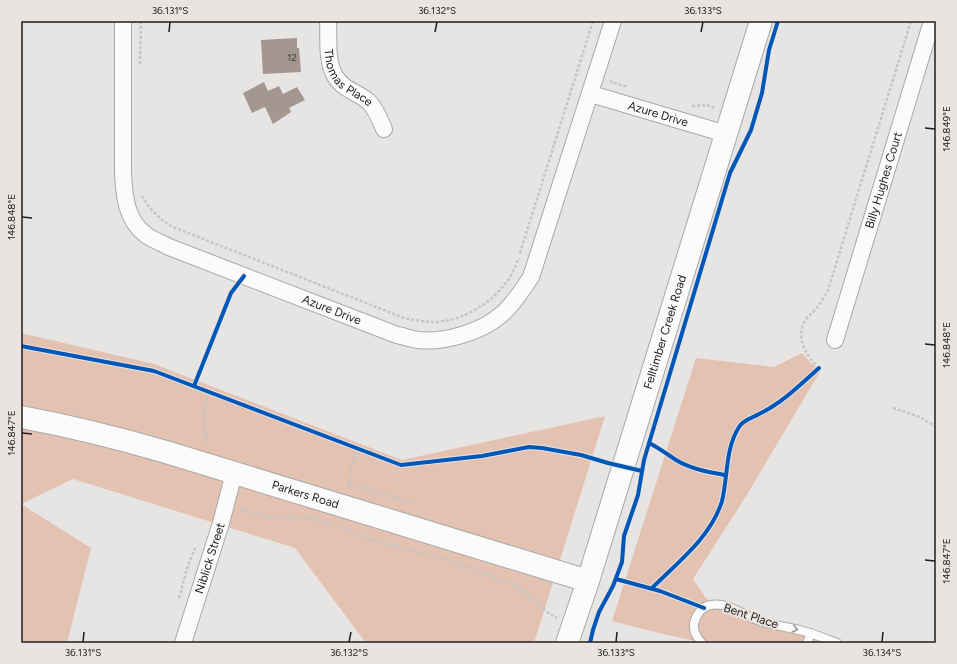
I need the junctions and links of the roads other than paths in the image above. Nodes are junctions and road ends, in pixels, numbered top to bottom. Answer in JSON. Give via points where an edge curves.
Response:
{"nodes":[{"id":1,"x":123,"y":21,"type":"edge"},
{"id":2,"x":328,"y":21,"type":"edge"},
{"id":3,"x":613,"y":21,"type":"edge"},
{"id":4,"x":760,"y":21,"type":"edge"},
{"id":5,"x":932,"y":21,"type":"edge"},
{"id":6,"x":590,"y":94,"type":"junction"},
{"id":7,"x":729,"y":125,"type":"junction"},
{"id":8,"x":384,"y":129,"type":"dead end"},
{"id":9,"x":835,"y":340,"type":"dead end"},
{"id":10,"x":21,"y":417,"type":"edge"},
{"id":11,"x":234,"y":473,"type":"junction"},
{"id":12,"x":588,"y":581,"type":"junction"},
{"id":13,"x":811,"y":633,"type":"junction"},
{"id":14,"x":183,"y":643,"type":"edge"},
{"id":15,"x":567,"y":643,"type":"edge"},
{"id":16,"x":702,"y":643,"type":"edge"},
{"id":17,"x":806,"y":643,"type":"edge"},
{"id":18,"x":837,"y":643,"type":"edge"}],
"edges":[{"from":1,"to":6,"type":"street","name":"Azure Drive","via":[[125,197],[131,218],[146,235],[169,247],[367,324],[418,340],[441,339],[473,332],[502,314],[518,296],[531,277]]},
{"from":2,"to":8,"type":"street","name":"Thomas Place","via":[[331,64],[335,76],[343,86],[371,104]]},
{"from":3,"to":6,"type":"street","name":"Azure Drive"},
{"from":4,"to":7,"type":"main road","name":"Felltimber Creek Road"},
{"from":5,"to":9,"type":"street","name":"Billy Hughes Court"},
{"from":6,"to":7,"type":"street","name":"Azure Drive"},
{"from":7,"to":12,"type":"main road","name":"Felltimber Creek Road"},
{"from":10,"to":11,"type":"main road","name":"Parkers Road","via":[[113,437]]},
{"from":11,"to":12,"type":"main road","name":"Parkers Road"},
{"from":11,"to":14,"type":"street","name":"Niblick Street"},
{"from":12,"to":15,"type":"main road","name":"Felltimber Creek Road"},
{"from":16,"to":13,"type":"lane","name":"Bent Place","one_way":true,"via":[[694,632],[695,620],[701,610],[709,605],[727,607],[766,622]]},
{"from":13,"to":17,"type":"lane"},
{"from":13,"to":18,"type":"lane","name":"Bent Place"}]}
